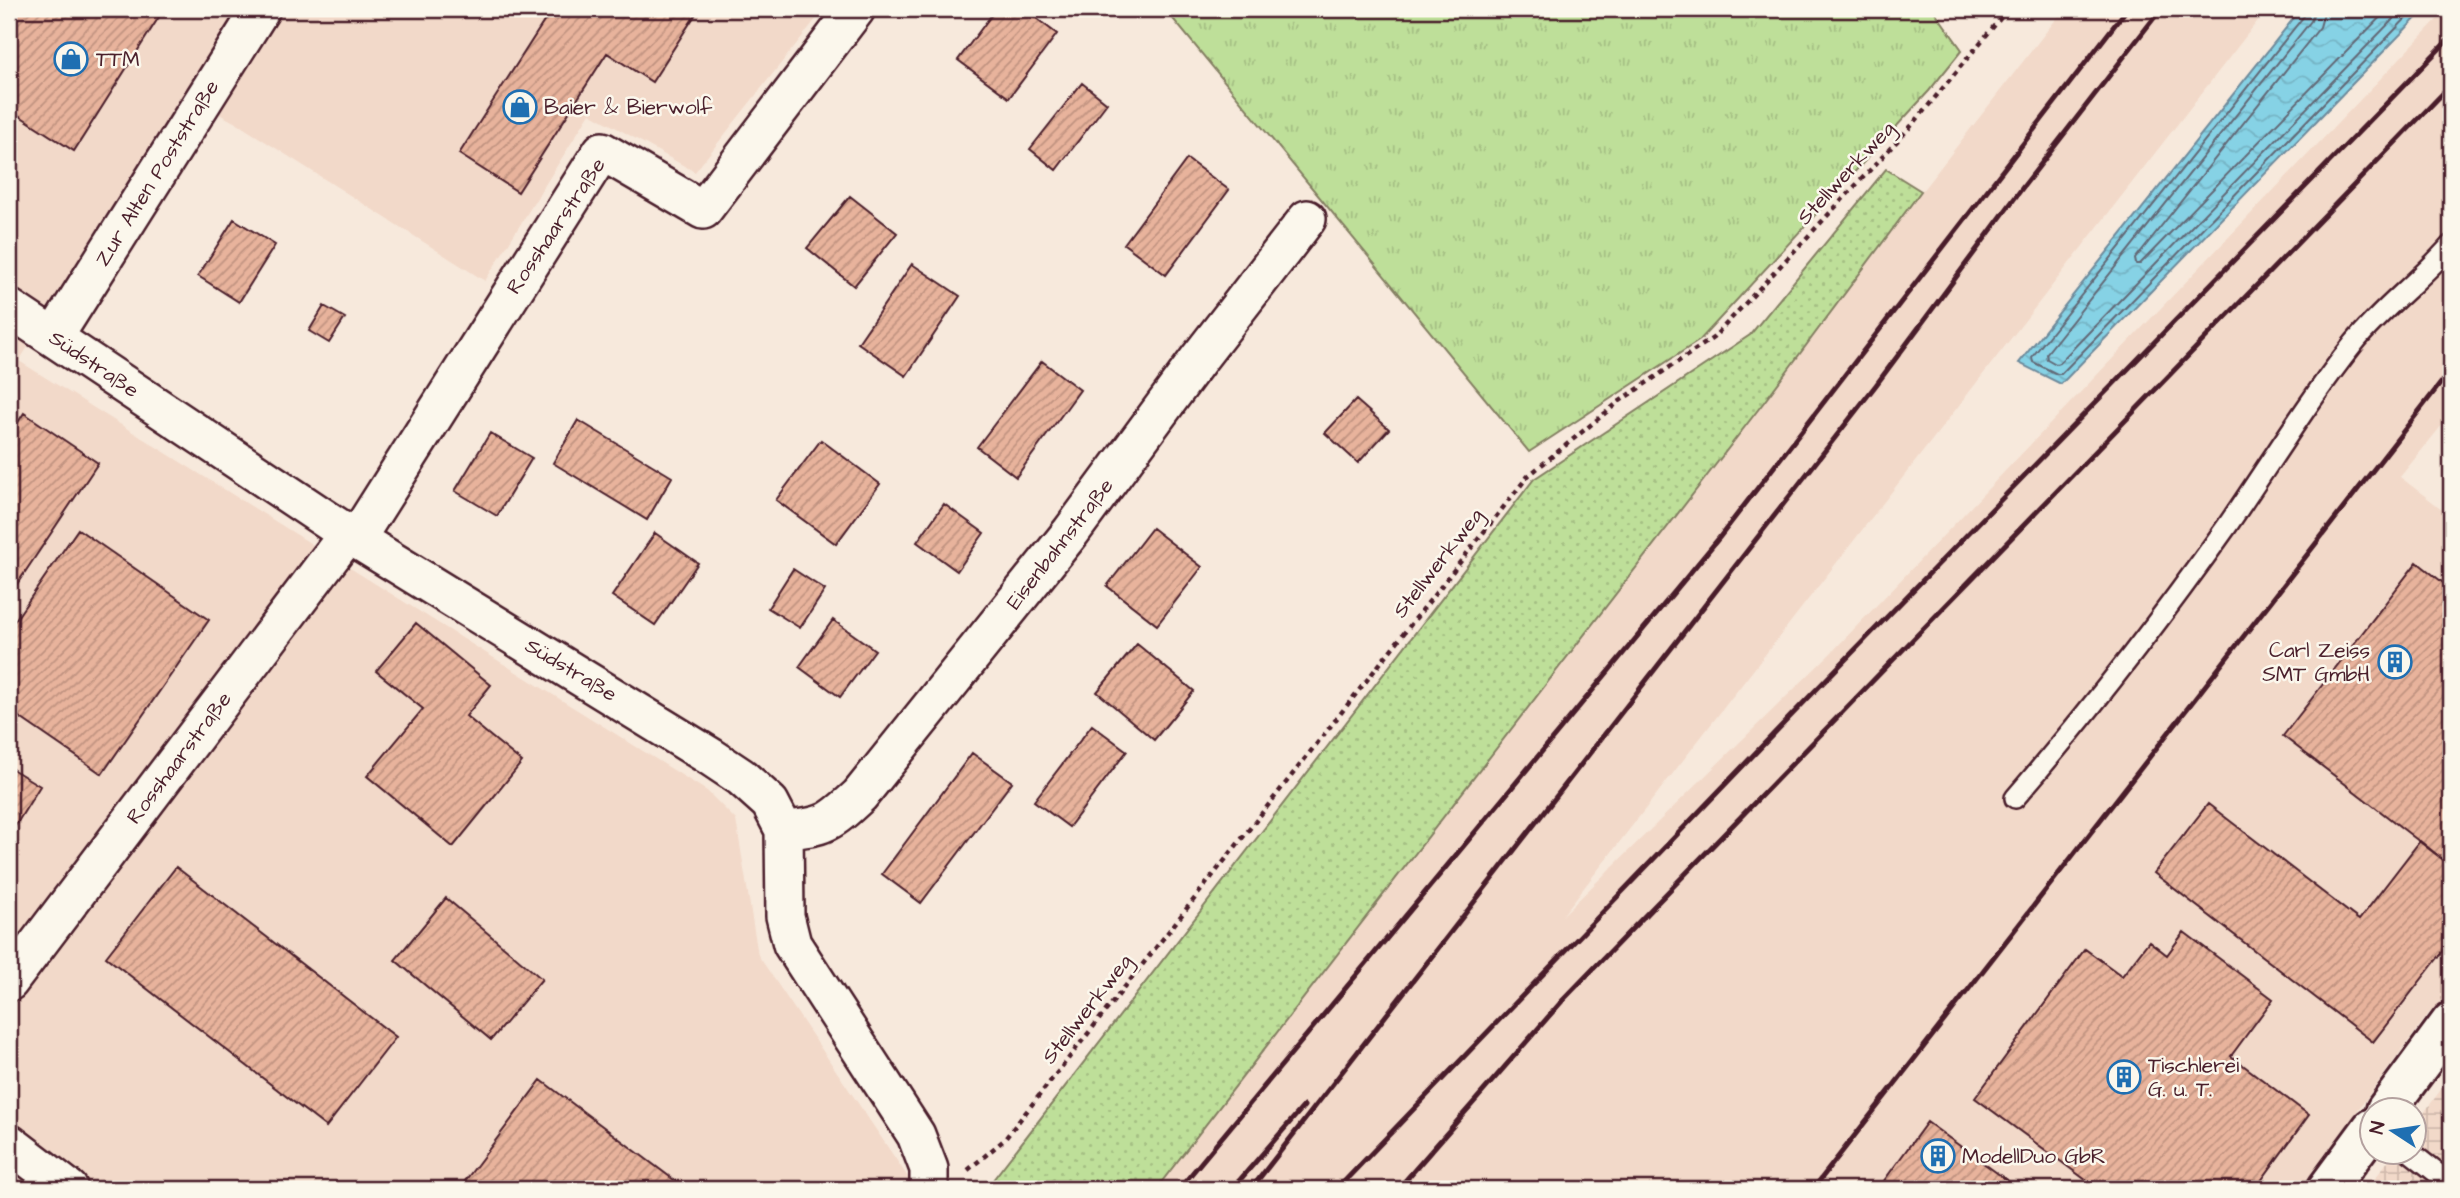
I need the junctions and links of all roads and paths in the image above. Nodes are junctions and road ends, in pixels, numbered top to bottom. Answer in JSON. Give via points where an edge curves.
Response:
{"nodes":[{"id":1,"x":261,"y":9,"type":"edge"},
{"id":2,"x":856,"y":9,"type":"edge"},
{"id":3,"x":2008,"y":9,"type":"edge"},
{"id":4,"x":1307,"y":219,"type":"dead end"},
{"id":5,"x":2451,"y":245,"type":"edge"},
{"id":6,"x":9,"y":308,"type":"edge"},
{"id":7,"x":54,"y":337,"type":"junction"},
{"id":8,"x":352,"y":536,"type":"junction"},
{"id":9,"x":2015,"y":798,"type":"dead end"},
{"id":10,"x":784,"y":830,"type":"junction"},
{"id":11,"x":9,"y":982,"type":"edge"},
{"id":12,"x":2451,"y":1021,"type":"edge"},
{"id":13,"x":2397,"y":1096,"type":"edge"},
{"id":14,"x":9,"y":1143,"type":"edge"},
{"id":15,"x":2358,"y":1147,"type":"edge"},
{"id":16,"x":2427,"y":1166,"type":"edge"},
{"id":17,"x":965,"y":1173,"type":"dead end"},
{"id":18,"x":2451,"y":1184,"type":"edge"},
{"id":19,"x":69,"y":1189,"type":"edge"},
{"id":20,"x":929,"y":1189,"type":"edge"},
{"id":21,"x":2327,"y":1189,"type":"edge"}],
"edges":[{"from":1,"to":7,"type":"street","name":"Zur Alten Poststraße"},
{"from":2,"to":8,"type":"street","name":"Rosshaarstraße","via":[[703,210],[602,151]]},
{"from":3,"to":17,"type":"path","name":"Stellwerkweg","via":[[1914,123],[1713,338],[1620,401],[1528,475],[1004,1140]]},
{"from":4,"to":10,"type":"street","name":"Eisenbahnstraße","via":[[1071,532],[860,795],[838,816],[815,828]]},
{"from":5,"to":9,"type":"lane","via":[[2355,342],[2223,531],[2063,743]]},
{"from":6,"to":7,"type":"street","name":"Südstraße"},
{"from":7,"to":8,"type":"street","name":"Südstraße"},
{"from":8,"to":10,"type":"street","name":"Südstraße","via":[[741,777],[770,803]]},
{"from":8,"to":11,"type":"street","name":"Rosshaarstraße"},
{"from":10,"to":20,"type":"street","name":"Südstraße","via":[[785,916],[792,944],[916,1135],[929,1169]]},
{"from":12,"to":13,"type":"street"},
{"from":14,"to":19,"type":"street"},
{"from":15,"to":21,"type":"street"},
{"from":16,"to":18,"type":"lane"}]}
